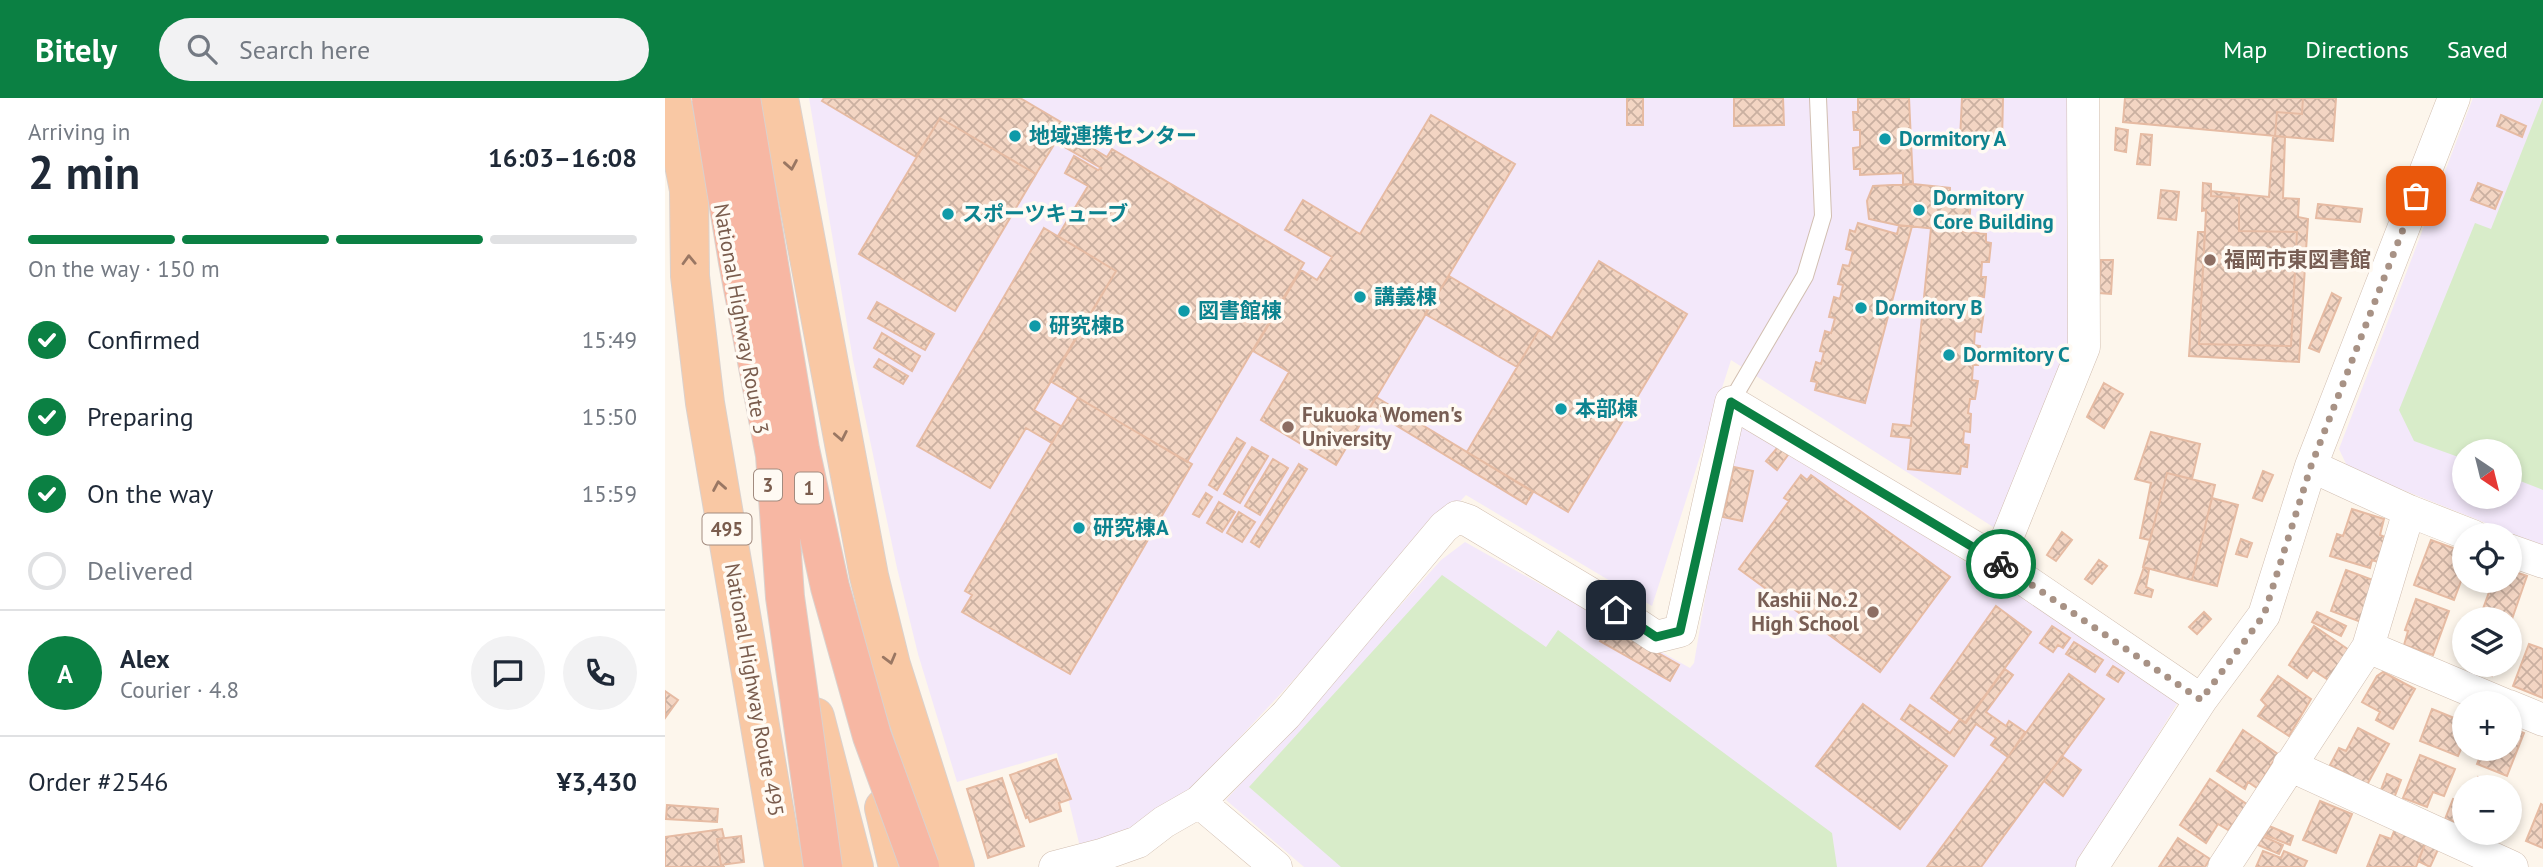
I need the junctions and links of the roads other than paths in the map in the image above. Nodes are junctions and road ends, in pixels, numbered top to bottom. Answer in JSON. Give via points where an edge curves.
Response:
{"nodes":[{"id":1,"x":669,"y":98,"type":"edge"},
{"id":2,"x":703,"y":98,"type":"edge"},
{"id":3,"x":711,"y":98,"type":"edge"},
{"id":4,"x":741,"y":98,"type":"edge"},
{"id":5,"x":748,"y":98,"type":"edge"},
{"id":6,"x":779,"y":98,"type":"edge"},
{"id":7,"x":1818,"y":98,"type":"edge"},
{"id":8,"x":2084,"y":98,"type":"edge"},
{"id":9,"x":2454,"y":98,"type":"edge"},
{"id":10,"x":755,"y":146,"type":"junction"},
{"id":11,"x":828,"y":369,"type":"junction"},
{"id":12,"x":1731,"y":402,"type":"junction"},
{"id":13,"x":2311,"y":466,"type":"junction"},
{"id":14,"x":2409,"y":511,"type":"junction"},
{"id":15,"x":2452,"y":528,"type":"edge"},
{"id":16,"x":2522,"y":555,"type":"edge"},
{"id":17,"x":1991,"y":557,"type":"junction"},
{"id":18,"x":2543,"y":562,"type":"edge"},
{"id":19,"x":2368,"y":647,"type":"junction"},
{"id":20,"x":2472,"y":691,"type":"edge"},
{"id":21,"x":2201,"y":700,"type":"junction"},
{"id":22,"x":2522,"y":711,"type":"edge"},
{"id":23,"x":2543,"y":720,"type":"edge"},
{"id":24,"x":2289,"y":765,"type":"junction"},
{"id":25,"x":1199,"y":802,"type":"junction"},
{"id":26,"x":784,"y":867,"type":"edge"},
{"id":27,"x":823,"y":867,"type":"edge"},
{"id":28,"x":854,"y":867,"type":"edge"},
{"id":29,"x":898,"y":867,"type":"edge"},
{"id":30,"x":920,"y":867,"type":"edge"},
{"id":31,"x":955,"y":867,"type":"edge"},
{"id":32,"x":1055,"y":867,"type":"edge"},
{"id":33,"x":1276,"y":867,"type":"edge"},
{"id":34,"x":2092,"y":867,"type":"edge"},
{"id":35,"x":2224,"y":867,"type":"edge"},
{"id":36,"x":2512,"y":867,"type":"edge"}],
"edges":[{"from":26,"to":1,"type":"highway","name":"National Highway Route 495","number":"495","one_way":true,"via":[[705,403],[690,276],[689,190]]},
{"from":2,"to":28,"type":"highway","name":"National Highway Route 3","number":"3","via":[[786,603]]},
{"from":3,"to":27,"type":"highway","number":"1","bridge":true,"via":[[775,455],[785,597]]},
{"from":4,"to":30,"type":"highway","number":"1","bridge":true,"via":[[800,449],[830,587],[872,736]]},
{"from":5,"to":10,"type":"highway","name":"National Highway Route 3","number":"3"},
{"from":6,"to":11,"type":"highway","one_way":true},
{"from":7,"to":12,"type":"lane","via":[[1823,216],[1805,276]]},
{"from":8,"to":17,"type":"street","via":[[2084,347],[2007,538]]},
{"from":9,"to":13,"type":"street"},
{"from":10,"to":11,"type":"highway"},
{"from":10,"to":29,"type":"highway","name":"National Highway Route 3","number":"3","via":[[825,587]]},
{"from":11,"to":31,"type":"highway","one_way":true,"via":[[891,665]]},
{"from":12,"to":17,"type":"street"},
{"from":12,"to":25,"type":"street","via":[[1680,631],[1656,637],[1585,590],[1457,517],[1286,715]]},
{"from":13,"to":14,"type":"street"},
{"from":13,"to":21,"type":"street","via":[[2264,615]]},
{"from":14,"to":15,"type":"street"},
{"from":14,"to":19,"type":"street"},
{"from":16,"to":18,"type":"street"},
{"from":17,"to":21,"type":"street"},
{"from":19,"to":20,"type":"street"},
{"from":19,"to":24,"type":"street"},
{"from":21,"to":34,"type":"street"},
{"from":22,"to":23,"type":"street"},
{"from":24,"to":35,"type":"street"},
{"from":24,"to":36,"type":"street"},
{"from":25,"to":32,"type":"street","via":[[1138,842]]},
{"from":25,"to":33,"type":"street"}]}
